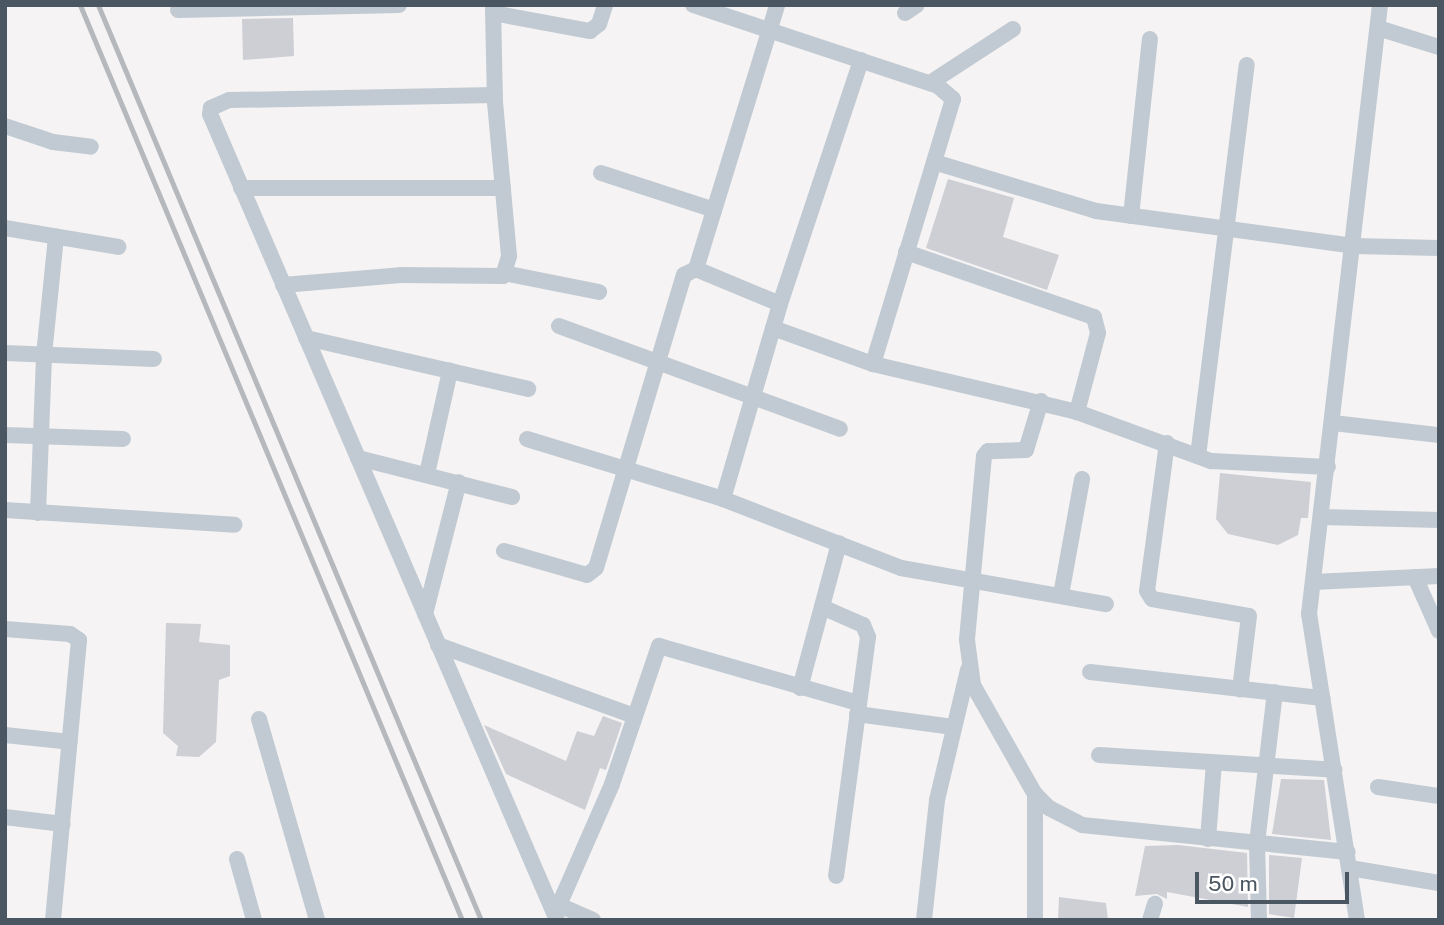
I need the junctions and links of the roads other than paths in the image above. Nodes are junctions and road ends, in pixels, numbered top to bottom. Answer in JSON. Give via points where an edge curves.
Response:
{"nodes":[{"id":1,"x":399,"y":5,"type":"edge"},
{"id":2,"x":605,"y":5,"type":"edge"},
{"id":3,"x":693,"y":5,"type":"edge"},
{"id":4,"x":777,"y":5,"type":"edge"},
{"id":5,"x":1380,"y":5,"type":"edge"},
{"id":6,"x":493,"y":9,"type":"edge"},
{"id":7,"x":178,"y":10,"type":"dead end"},
{"id":8,"x":1378,"y":28,"type":"junction"},
{"id":9,"x":768,"y":29,"type":"junction"},
{"id":10,"x":1013,"y":29,"type":"dead end"},
{"id":11,"x":1150,"y":39,"type":"dead end"},
{"id":12,"x":1439,"y":47,"type":"edge"},
{"id":13,"x":861,"y":60,"type":"junction"},
{"id":14,"x":1247,"y":65,"type":"dead end"},
{"id":15,"x":930,"y":83,"type":"junction"},
{"id":16,"x":495,"y":95,"type":"junction"},
{"id":17,"x":5,"y":126,"type":"edge"},
{"id":18,"x":90,"y":147,"type":"dead end"},
{"id":19,"x":934,"y":162,"type":"junction"},
{"id":20,"x":601,"y":173,"type":"dead end"},
{"id":21,"x":241,"y":188,"type":"junction"},
{"id":22,"x":503,"y":188,"type":"junction"},
{"id":23,"x":714,"y":210,"type":"junction"},
{"id":24,"x":1131,"y":216,"type":"junction"},
{"id":25,"x":5,"y":228,"type":"edge"},
{"id":26,"x":1227,"y":231,"type":"junction"},
{"id":27,"x":56,"y":237,"type":"junction"},
{"id":28,"x":118,"y":247,"type":"dead end"},
{"id":29,"x":1354,"y":247,"type":"junction"},
{"id":30,"x":1439,"y":248,"type":"edge"},
{"id":31,"x":906,"y":252,"type":"junction"},
{"id":32,"x":696,"y":269,"type":"junction"},
{"id":33,"x":504,"y":273,"type":"junction"},
{"id":34,"x":283,"y":285,"type":"junction"},
{"id":35,"x":599,"y":292,"type":"dead end"},
{"id":36,"x":780,"y":304,"type":"junction"},
{"id":37,"x":559,"y":326,"type":"dead end"},
{"id":38,"x":773,"y":328,"type":"junction"},
{"id":39,"x":306,"y":338,"type":"junction"},
{"id":40,"x":5,"y":353,"type":"edge"},
{"id":41,"x":44,"y":355,"type":"junction"},
{"id":42,"x":154,"y":359,"type":"dead end"},
{"id":43,"x":662,"y":360,"type":"junction"},
{"id":44,"x":873,"y":364,"type":"junction"},
{"id":45,"x":450,"y":371,"type":"junction"},
{"id":46,"x":528,"y":389,"type":"dead end"},
{"id":47,"x":754,"y":394,"type":"junction"},
{"id":48,"x":1041,"y":401,"type":"junction"},
{"id":49,"x":1077,"y":412,"type":"junction"},
{"id":50,"x":1333,"y":424,"type":"junction"},
{"id":51,"x":840,"y":429,"type":"dead end"},
{"id":52,"x":5,"y":435,"type":"edge"},
{"id":53,"x":1439,"y":435,"type":"edge"},
{"id":54,"x":40,"y":436,"type":"junction"},
{"id":55,"x":123,"y":439,"type":"dead end"},
{"id":56,"x":527,"y":439,"type":"dead end"},
{"id":57,"x":1167,"y":443,"type":"junction"},
{"id":58,"x":1198,"y":456,"type":"junction"},
{"id":59,"x":358,"y":458,"type":"junction"},
{"id":60,"x":1328,"y":467,"type":"junction"},
{"id":61,"x":628,"y":470,"type":"junction"},
{"id":62,"x":427,"y":474,"type":"junction"},
{"id":63,"x":1082,"y":479,"type":"dead end"},
{"id":64,"x":459,"y":482,"type":"junction"},
{"id":65,"x":512,"y":497,"type":"dead end"},
{"id":66,"x":723,"y":499,"type":"junction"},
{"id":67,"x":5,"y":510,"type":"edge"},
{"id":68,"x":38,"y":513,"type":"junction"},
{"id":69,"x":1321,"y":517,"type":"junction"},
{"id":70,"x":1439,"y":520,"type":"edge"},
{"id":71,"x":235,"y":525,"type":"dead end"},
{"id":72,"x":839,"y":543,"type":"junction"},
{"id":73,"x":504,"y":551,"type":"dead end"},
{"id":74,"x":1439,"y":576,"type":"edge"},
{"id":75,"x":1415,"y":577,"type":"junction"},
{"id":76,"x":970,"y":580,"type":"junction"},
{"id":77,"x":1313,"y":582,"type":"junction"},
{"id":78,"x":1062,"y":595,"type":"junction"},
{"id":79,"x":1107,"y":604,"type":"dead end"},
{"id":80,"x":822,"y":607,"type":"junction"},
{"id":81,"x":425,"y":614,"type":"junction"},
{"id":82,"x":5,"y":629,"type":"edge"},
{"id":83,"x":1439,"y":631,"type":"edge"},
{"id":84,"x":438,"y":645,"type":"junction"},
{"id":85,"x":969,"y":668,"type":"junction"},
{"id":86,"x":1090,"y":671,"type":"dead end"},
{"id":87,"x":800,"y":688,"type":"junction"},
{"id":88,"x":1240,"y":689,"type":"junction"},
{"id":89,"x":1275,"y":692,"type":"junction"},
{"id":90,"x":1323,"y":698,"type":"junction"},
{"id":91,"x":858,"y":708,"type":"junction"},
{"id":92,"x":634,"y":716,"type":"junction"},
{"id":93,"x":259,"y":719,"type":"dead end"},
{"id":94,"x":953,"y":727,"type":"junction"},
{"id":95,"x":5,"y":736,"type":"edge"},
{"id":96,"x":70,"y":742,"type":"junction"},
{"id":97,"x":1099,"y":755,"type":"dead end"},
{"id":98,"x":1214,"y":763,"type":"junction"},
{"id":99,"x":1268,"y":766,"type":"junction"},
{"id":100,"x":1335,"y":770,"type":"junction"},
{"id":101,"x":1378,"y":787,"type":"dead end"},
{"id":102,"x":1035,"y":794,"type":"junction"},
{"id":103,"x":1439,"y":796,"type":"edge"},
{"id":104,"x":5,"y":817,"type":"edge"},
{"id":105,"x":63,"y":824,"type":"junction"},
{"id":106,"x":1208,"y":839,"type":"junction"},
{"id":107,"x":1257,"y":843,"type":"junction"},
{"id":108,"x":236,"y":859,"type":"dead end"},
{"id":109,"x":1349,"y":860,"type":"junction"},
{"id":110,"x":836,"y":876,"type":"dead end"},
{"id":111,"x":1439,"y":883,"type":"edge"},
{"id":112,"x":555,"y":908,"type":"edge"},
{"id":113,"x":53,"y":920,"type":"edge"},
{"id":114,"x":254,"y":920,"type":"edge"},
{"id":115,"x":317,"y":920,"type":"edge"},
{"id":116,"x":593,"y":920,"type":"edge"},
{"id":117,"x":924,"y":920,"type":"edge"},
{"id":118,"x":1035,"y":920,"type":"edge"},
{"id":119,"x":1259,"y":920,"type":"edge"},
{"id":120,"x":1357,"y":920,"type":"edge"}],
"edges":[{"from":1,"to":7,"type":"street"},
{"from":2,"to":6,"type":"street","via":[[599,24],[590,31]]},
{"from":3,"to":9,"type":"street"},
{"from":4,"to":9,"type":"street"},
{"from":5,"to":8,"type":"street"},
{"from":6,"to":16,"type":"street"},
{"from":8,"to":12,"type":"street"},
{"from":8,"to":29,"type":"street"},
{"from":9,"to":13,"type":"street"},
{"from":9,"to":23,"type":"street"},
{"from":10,"to":15,"type":"street"},
{"from":11,"to":24,"type":"street"},
{"from":13,"to":15,"type":"street"},
{"from":13,"to":36,"type":"street"},
{"from":14,"to":26,"type":"street"},
{"from":15,"to":19,"type":"street","via":[[945,89],[953,99]]},
{"from":16,"to":21,"type":"street","via":[[218,103],[211,108],[211,121]]},
{"from":16,"to":22,"type":"street"},
{"from":17,"to":18,"type":"street","via":[[53,142]]},
{"from":19,"to":24,"type":"street","via":[[1096,211]]},
{"from":19,"to":31,"type":"street"},
{"from":20,"to":23,"type":"street"},
{"from":21,"to":22,"type":"street"},
{"from":21,"to":34,"type":"street"},
{"from":22,"to":33,"type":"street","via":[[509,256]]},
{"from":23,"to":32,"type":"street"},
{"from":24,"to":26,"type":"street"},
{"from":25,"to":27,"type":"street"},
{"from":26,"to":29,"type":"street"},
{"from":26,"to":58,"type":"street"},
{"from":27,"to":28,"type":"street"},
{"from":27,"to":41,"type":"street"},
{"from":29,"to":30,"type":"street"},
{"from":29,"to":50,"type":"street"},
{"from":31,"to":44,"type":"street"},
{"from":31,"to":49,"type":"street","via":[[1094,317],[1098,333]]},
{"from":32,"to":36,"type":"street"},
{"from":32,"to":43,"type":"street","via":[[684,275]]},
{"from":33,"to":34,"type":"street","via":[[496,279],[401,275]]},
{"from":33,"to":35,"type":"street"},
{"from":34,"to":39,"type":"street"},
{"from":36,"to":38,"type":"street"},
{"from":37,"to":43,"type":"street"},
{"from":38,"to":44,"type":"street"},
{"from":38,"to":47,"type":"street"},
{"from":39,"to":45,"type":"street"},
{"from":39,"to":59,"type":"street"},
{"from":40,"to":41,"type":"street"},
{"from":41,"to":42,"type":"street"},
{"from":41,"to":54,"type":"street"},
{"from":43,"to":47,"type":"street"},
{"from":43,"to":61,"type":"street"},
{"from":44,"to":48,"type":"street"},
{"from":45,"to":46,"type":"street"},
{"from":45,"to":62,"type":"street"},
{"from":47,"to":51,"type":"street"},
{"from":47,"to":66,"type":"street"},
{"from":48,"to":49,"type":"street"},
{"from":48,"to":76,"type":"street","via":[[1026,450],[984,456]]},
{"from":49,"to":57,"type":"street"},
{"from":50,"to":53,"type":"street"},
{"from":50,"to":60,"type":"street"},
{"from":52,"to":54,"type":"street"},
{"from":54,"to":55,"type":"street"},
{"from":54,"to":68,"type":"street"},
{"from":56,"to":61,"type":"street"},
{"from":57,"to":58,"type":"street"},
{"from":57,"to":88,"type":"street","via":[[1148,596],[1249,616]]},
{"from":58,"to":60,"type":"street","via":[[1222,463]]},
{"from":59,"to":62,"type":"street"},
{"from":59,"to":81,"type":"street"},
{"from":60,"to":69,"type":"street"},
{"from":61,"to":66,"type":"street"},
{"from":61,"to":73,"type":"street","via":[[593,573]]},
{"from":62,"to":64,"type":"street"},
{"from":63,"to":78,"type":"street"},
{"from":64,"to":65,"type":"street"},
{"from":64,"to":81,"type":"street"},
{"from":66,"to":72,"type":"street"},
{"from":67,"to":68,"type":"street"},
{"from":68,"to":71,"type":"street"},
{"from":69,"to":70,"type":"street"},
{"from":69,"to":77,"type":"street"},
{"from":72,"to":76,"type":"street","via":[[901,568]]},
{"from":72,"to":80,"type":"street"},
{"from":74,"to":75,"type":"street"},
{"from":75,"to":77,"type":"street"},
{"from":75,"to":83,"type":"street"},
{"from":76,"to":78,"type":"street"},
{"from":76,"to":85,"type":"street"},
{"from":77,"to":90,"type":"street","via":[[1309,614]]},
{"from":78,"to":79,"type":"street"},
{"from":80,"to":87,"type":"street"},
{"from":80,"to":91,"type":"street","via":[[863,625],[867,632]]},
{"from":81,"to":84,"type":"street"},
{"from":82,"to":96,"type":"street","via":[[70,634],[79,640]]},
{"from":84,"to":92,"type":"street"},
{"from":84,"to":112,"type":"street"},
{"from":85,"to":94,"type":"street"},
{"from":85,"to":102,"type":"street","via":[[973,685]]},
{"from":86,"to":88,"type":"street"},
{"from":87,"to":91,"type":"street"},
{"from":87,"to":92,"type":"street","via":[[659,646]]},
{"from":88,"to":89,"type":"street"},
{"from":89,"to":90,"type":"street"},
{"from":89,"to":99,"type":"street"},
{"from":90,"to":100,"type":"street"},
{"from":91,"to":94,"type":"street"},
{"from":91,"to":110,"type":"street"},
{"from":92,"to":112,"type":"street","via":[[612,784]]},
{"from":93,"to":115,"type":"street"},
{"from":94,"to":117,"type":"street","via":[[937,800]]},
{"from":95,"to":96,"type":"street"},
{"from":96,"to":105,"type":"street"},
{"from":97,"to":98,"type":"street"},
{"from":98,"to":99,"type":"street"},
{"from":98,"to":106,"type":"street"},
{"from":99,"to":100,"type":"street"},
{"from":99,"to":107,"type":"street"},
{"from":100,"to":109,"type":"street"},
{"from":101,"to":103,"type":"street"},
{"from":102,"to":106,"type":"street","via":[[1049,808],[1082,825]]},
{"from":102,"to":118,"type":"street"},
{"from":104,"to":105,"type":"street"},
{"from":105,"to":113,"type":"street"},
{"from":106,"to":107,"type":"street"},
{"from":107,"to":109,"type":"street"},
{"from":107,"to":119,"type":"street"},
{"from":108,"to":114,"type":"street"},
{"from":109,"to":111,"type":"street"},
{"from":109,"to":120,"type":"street"},
{"from":112,"to":116,"type":"street"}]}
